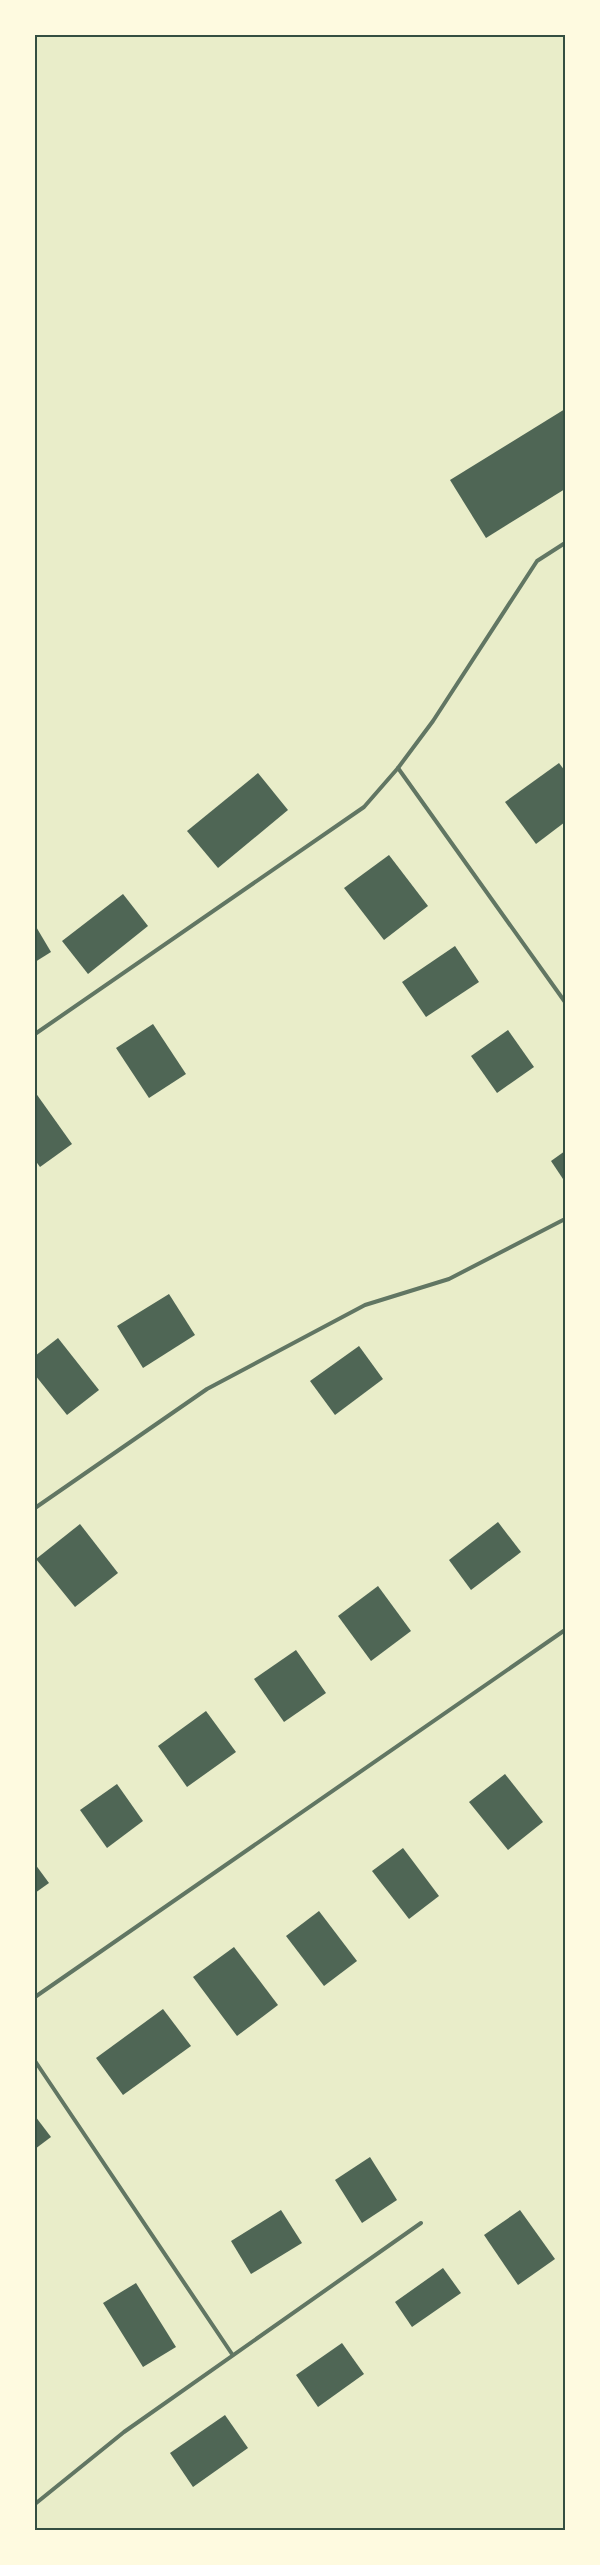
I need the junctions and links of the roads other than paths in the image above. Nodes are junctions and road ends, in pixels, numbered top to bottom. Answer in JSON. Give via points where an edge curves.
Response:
{"nodes":[{"id":1,"x":565,"y":543,"type":"edge"},
{"id":2,"x":398,"y":768,"type":"junction"},
{"id":3,"x":565,"y":1002,"type":"edge"},
{"id":4,"x":35,"y":1034,"type":"edge"},
{"id":5,"x":565,"y":1220,"type":"edge"},
{"id":6,"x":35,"y":1508,"type":"edge"},
{"id":7,"x":565,"y":1630,"type":"edge"},
{"id":8,"x":35,"y":1997,"type":"edge"},
{"id":9,"x":35,"y":2061,"type":"edge"},
{"id":10,"x":421,"y":2223,"type":"dead end"},
{"id":11,"x":232,"y":2354,"type":"junction"},
{"id":12,"x":35,"y":2504,"type":"edge"}],
"edges":[{"from":1,"to":2,"type":"lane","via":[[537,561],[433,721]]},
{"from":2,"to":3,"type":"lane"},
{"from":2,"to":4,"type":"lane","via":[[364,807]]},
{"from":5,"to":6,"type":"lane","via":[[449,1279],[364,1305],[207,1388]]},
{"from":7,"to":8,"type":"lane"},
{"from":9,"to":11,"type":"lane"},
{"from":10,"to":11,"type":"lane"},
{"from":11,"to":12,"type":"lane","via":[[124,2432]]}]}
